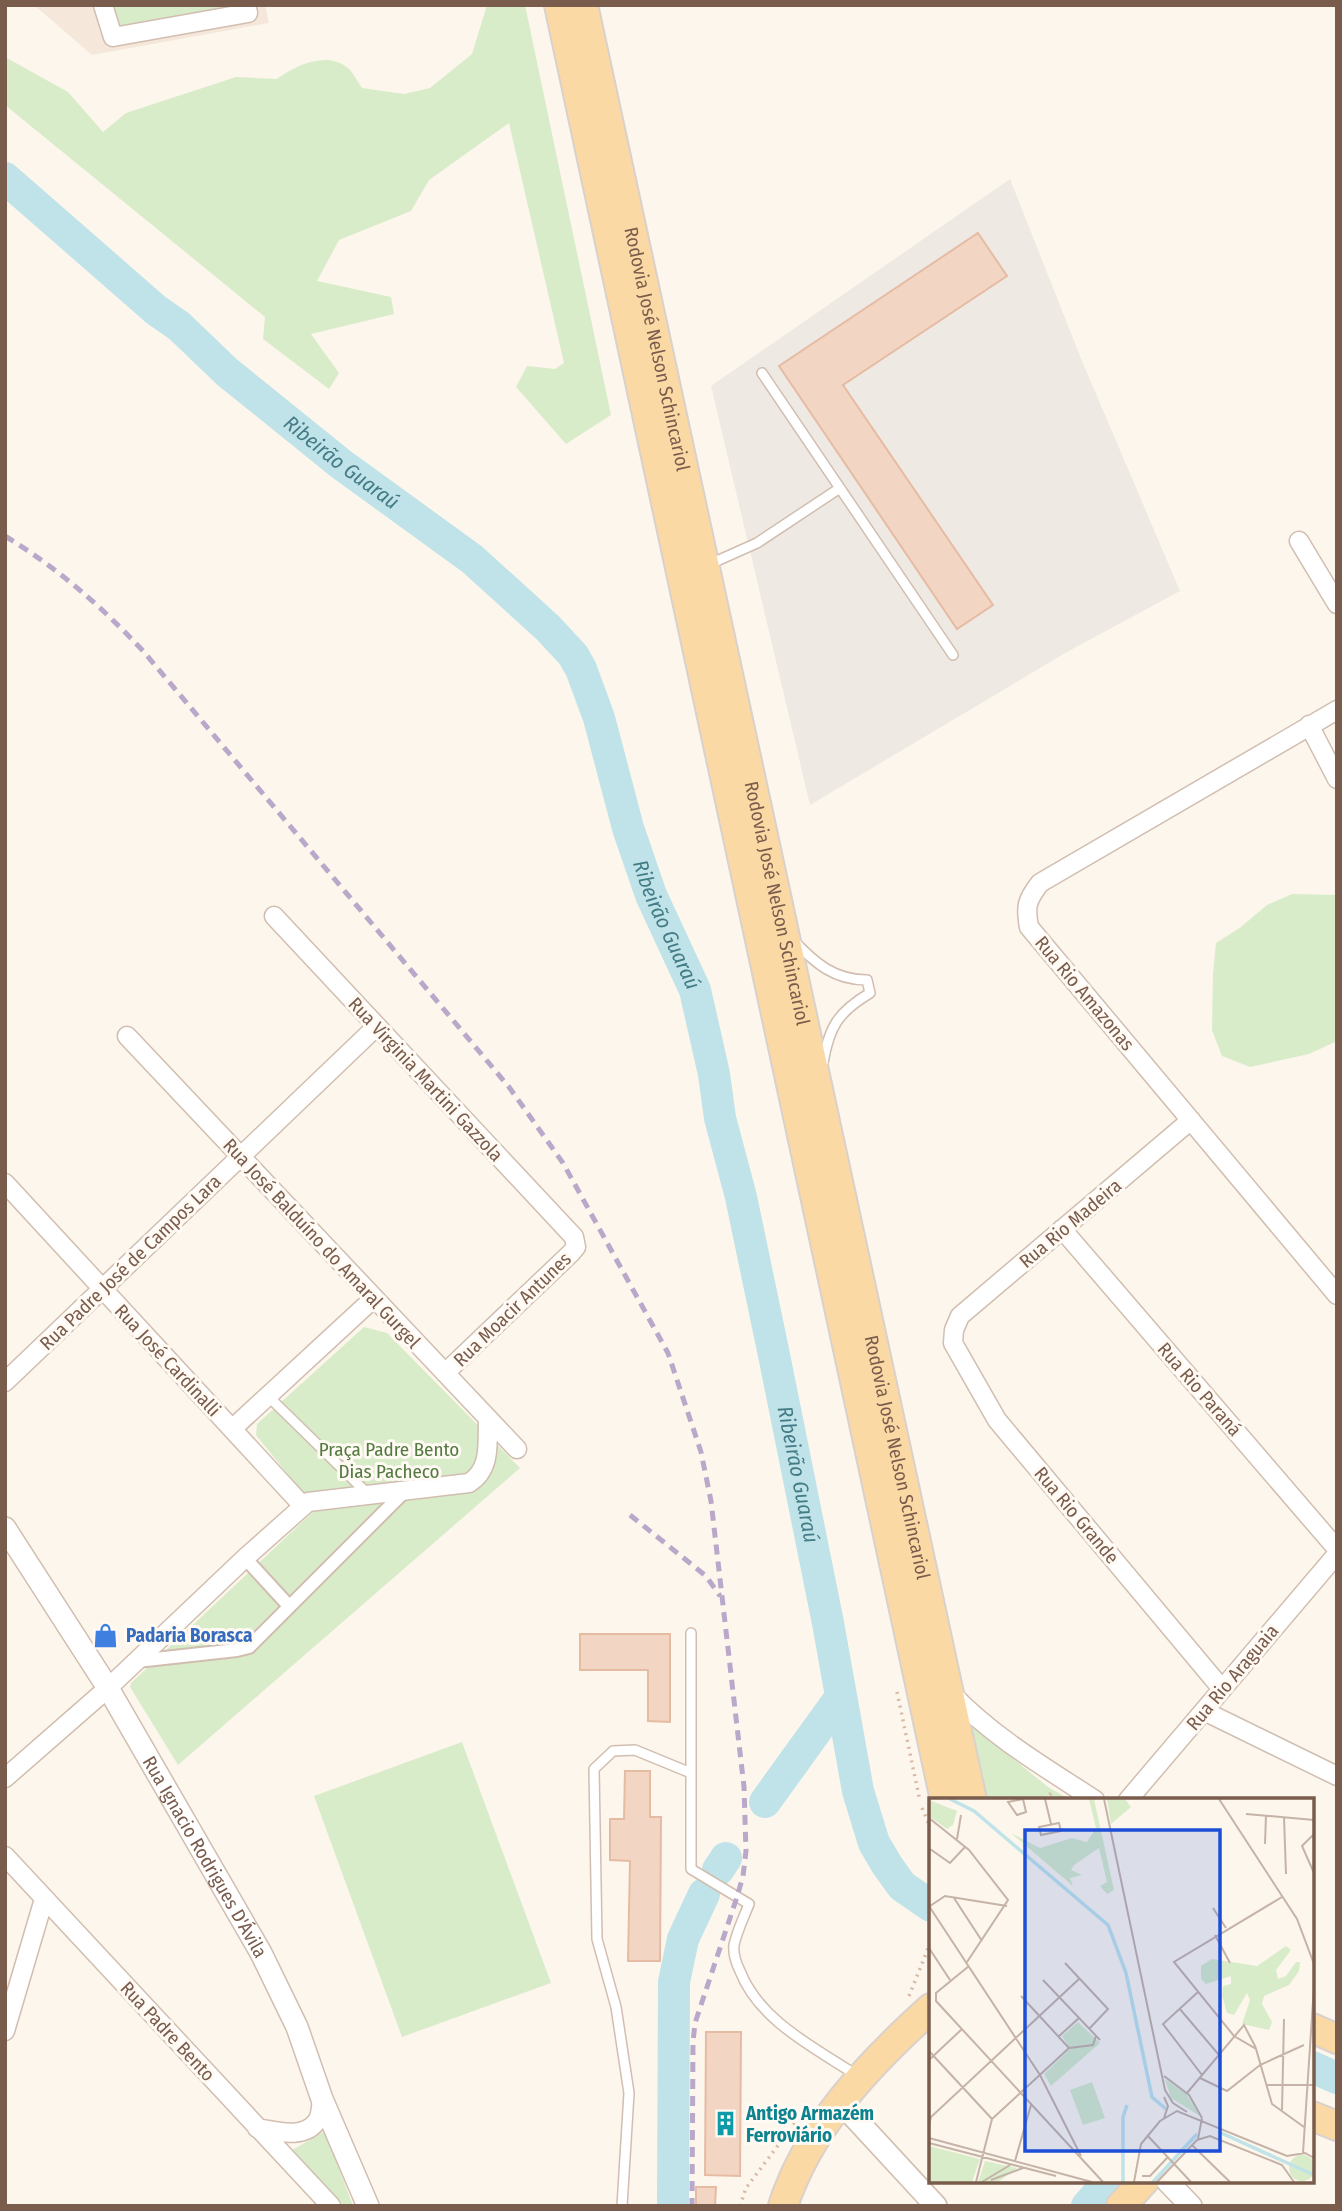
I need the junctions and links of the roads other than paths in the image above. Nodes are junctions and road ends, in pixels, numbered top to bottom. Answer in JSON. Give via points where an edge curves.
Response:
{"nodes":[{"id":1,"x":103,"y":5,"type":"edge"},
{"id":2,"x":246,"y":5,"type":"edge"},
{"id":3,"x":559,"y":5,"type":"edge"},
{"id":4,"x":583,"y":5,"type":"edge"},
{"id":5,"x":762,"y":373,"type":"dead end"},
{"id":6,"x":840,"y":488,"type":"junction"},
{"id":7,"x":1299,"y":541,"type":"dead end"},
{"id":8,"x":705,"y":566,"type":"junction"},
{"id":9,"x":1337,"y":604,"type":"edge"},
{"id":10,"x":953,"y":654,"type":"dead end"},
{"id":11,"x":1337,"y":710,"type":"edge"},
{"id":12,"x":1309,"y":725,"type":"junction"},
{"id":13,"x":1337,"y":779,"type":"edge"},
{"id":14,"x":274,"y":916,"type":"dead end"},
{"id":15,"x":784,"y":930,"type":"junction"},
{"id":16,"x":377,"y":1026,"type":"junction"},
{"id":17,"x":127,"y":1036,"type":"dead end"},
{"id":18,"x":818,"y":1089,"type":"junction"},
{"id":19,"x":1191,"y":1120,"type":"junction"},
{"id":20,"x":241,"y":1156,"type":"junction"},
{"id":21,"x":5,"y":1183,"type":"edge"},
{"id":22,"x":1062,"y":1229,"type":"junction"},
{"id":23,"x":576,"y":1243,"type":"joint"},
{"id":24,"x":102,"y":1289,"type":"junction"},
{"id":25,"x":1337,"y":1295,"type":"edge"},
{"id":26,"x":374,"y":1298,"type":"junction"},
{"id":27,"x":954,"y":1330,"type":"joint"},
{"id":28,"x":445,"y":1373,"type":"junction"},
{"id":29,"x":5,"y":1382,"type":"edge"},
{"id":30,"x":268,"y":1396,"type":"junction"},
{"id":31,"x":488,"y":1418,"type":"junction"},
{"id":32,"x":232,"y":1429,"type":"junction"},
{"id":33,"x":517,"y":1450,"type":"dead end"},
{"id":34,"x":407,"y":1490,"type":"junction"},
{"id":35,"x":368,"y":1494,"type":"junction"},
{"id":36,"x":303,"y":1506,"type":"junction"},
{"id":37,"x":5,"y":1528,"type":"edge"},
{"id":38,"x":1337,"y":1552,"type":"edge"},
{"id":39,"x":245,"y":1558,"type":"junction"},
{"id":40,"x":289,"y":1606,"type":"junction"},
{"id":41,"x":691,"y":1633,"type":"dead end"},
{"id":42,"x":137,"y":1661,"type":"junction"},
{"id":43,"x":108,"y":1688,"type":"junction"},
{"id":44,"x":947,"y":1688,"type":"junction"},
{"id":45,"x":1222,"y":1689,"type":"junction"},
{"id":46,"x":1204,"y":1711,"type":"junction"},
{"id":47,"x":691,"y":1773,"type":"junction"},
{"id":48,"x":1337,"y":1776,"type":"edge"},
{"id":49,"x":5,"y":1778,"type":"edge"},
{"id":50,"x":945,"y":1798,"type":"edge"},
{"id":51,"x":972,"y":1798,"type":"edge"},
{"id":52,"x":1092,"y":1798,"type":"edge"},
{"id":53,"x":1130,"y":1798,"type":"edge"},
{"id":54,"x":5,"y":1856,"type":"edge"},
{"id":55,"x":44,"y":1899,"type":"junction"},
{"id":56,"x":929,"y":2010,"type":"edge"},
{"id":57,"x":1314,"y":2029,"type":"edge"},
{"id":58,"x":5,"y":2031,"type":"edge"},
{"id":59,"x":1337,"y":2039,"type":"edge"},
{"id":60,"x":862,"y":2078,"type":"junction"},
{"id":61,"x":322,"y":2099,"type":"junction"},
{"id":62,"x":839,"y":2102,"type":"junction"},
{"id":63,"x":1314,"y":2117,"type":"edge"},
{"id":64,"x":1337,"y":2126,"type":"edge"},
{"id":65,"x":257,"y":2128,"type":"junction"},
{"id":66,"x":1142,"y":2183,"type":"edge"},
{"id":67,"x":1169,"y":2183,"type":"edge"},
{"id":68,"x":783,"y":2205,"type":"edge"},
{"id":69,"x":331,"y":2206,"type":"edge"},
{"id":70,"x":368,"y":2206,"type":"edge"},
{"id":71,"x":622,"y":2206,"type":"edge"},
{"id":72,"x":936,"y":2206,"type":"edge"},
{"id":73,"x":1121,"y":2206,"type":"edge"},
{"id":74,"x":1191,"y":2206,"type":"edge"}],
"edges":[{"from":1,"to":2,"type":"street","via":[[113,37],[248,13]]},
{"from":3,"to":50,"type":"main road","name":"Rodovia José Nelson Schincariol"},
{"from":4,"to":8,"type":"main road","name":"Rodovia José Nelson Schincariol"},
{"from":5,"to":6,"type":"lane"},
{"from":6,"to":8,"type":"lane","via":[[757,543]]},
{"from":6,"to":10,"type":"lane"},
{"from":7,"to":9,"type":"street"},
{"from":8,"to":15,"type":"main road","name":"Rodovia José Nelson Schincariol"},
{"from":11,"to":12,"type":"street","name":"Rua Rio Amazonas"},
{"from":12,"to":13,"type":"street"},
{"from":12,"to":19,"type":"street","name":"Rua Rio Amazonas","via":[[1040,883],[1029,897],[1030,927]]},
{"from":14,"to":16,"type":"street","name":"Rua Virginia Martini Gazzola"},
{"from":15,"to":18,"type":"main road","name":"Rodovia José Nelson Schincariol"},
{"from":15,"to":18,"type":"lane","via":[[828,971],[867,980],[870,993],[843,1012],[831,1029]]},
{"from":16,"to":20,"type":"street","name":"Rua Padre José de Campos Lara"},
{"from":16,"to":23,"type":"street","name":"Rua Virginia Martini Gazzola"},
{"from":17,"to":20,"type":"street","name":"Rua José Balduíno do Amaral Gurgel"},
{"from":18,"to":44,"type":"main road","name":"Rodovia José Nelson Schincariol"},
{"from":19,"to":22,"type":"street","name":"Rua Rio Madeira"},
{"from":19,"to":25,"type":"street","name":"Rua Rio Amazonas"},
{"from":20,"to":24,"type":"street","name":"Rua Padre José de Campos Lara"},
{"from":20,"to":26,"type":"street","name":"Rua José Balduíno do Amaral Gurgel"},
{"from":21,"to":24,"type":"street","name":"Rua José Cardinalli"},
{"from":22,"to":27,"type":"street","name":"Rua Rio Madeira","via":[[960,1316]]},
{"from":22,"to":38,"type":"street","name":"Rua Rio Paraná"},
{"from":23,"to":28,"type":"street","name":"Rua Moacir Antunes","via":[[571,1253]]},
{"from":24,"to":29,"type":"street","name":"Rua Padre José de Campos Lara"},
{"from":24,"to":32,"type":"street","name":"Rua José Cardinalli"},
{"from":26,"to":28,"type":"street","name":"Rua José Balduíno do Amaral Gurgel"},
{"from":26,"to":30,"type":"street"},
{"from":27,"to":45,"type":"street","name":"Rua Rio Grande","via":[[953,1343],[998,1420]]},
{"from":28,"to":31,"type":"street","name":"Rua José Balduíno do Amaral Gurgel"},
{"from":30,"to":32,"type":"street"},
{"from":30,"to":35,"type":"lane"},
{"from":31,"to":33,"type":"street","name":"Rua José Balduíno do Amaral Gurgel"},
{"from":31,"to":34,"type":"street","via":[[485,1466],[478,1478]]},
{"from":32,"to":36,"type":"street","name":"Rua José Cardinalli"},
{"from":34,"to":35,"type":"street"},
{"from":34,"to":40,"type":"street"},
{"from":35,"to":36,"type":"street"},
{"from":36,"to":39,"type":"street"},
{"from":37,"to":43,"type":"street","name":"Rua Ignacio Rodrigues D'Ávila"},
{"from":38,"to":45,"type":"street","name":"Rua Rio Araguaia"},
{"from":39,"to":40,"type":"street"},
{"from":39,"to":42,"type":"street"},
{"from":40,"to":42,"type":"street","via":[[248,1647]]},
{"from":41,"to":47,"type":"lane"},
{"from":42,"to":43,"type":"street"},
{"from":43,"to":49,"type":"street"},
{"from":43,"to":61,"type":"street","name":"Rua Ignacio Rodrigues D'Ávila","via":[[261,1953],[297,2027]]},
{"from":44,"to":51,"type":"main road","name":"Rodovia José Nelson Schincariol"},
{"from":44,"to":52,"type":"street","via":[[998,1735]]},
{"from":45,"to":46,"type":"street","name":"Rua Rio Araguaia"},
{"from":46,"to":48,"type":"street"},
{"from":46,"to":53,"type":"street","name":"Rua Rio Araguaia"},
{"from":47,"to":60,"type":"lane","via":[[691,1869],[749,1904],[734,1945],[746,1986],[774,2020]]},
{"from":47,"to":71,"type":"lane","via":[[635,1750],[613,1751],[594,1769],[597,1939],[617,2007],[629,2093]]},
{"from":54,"to":55,"type":"street","name":"Rua Padre Bento"},
{"from":55,"to":58,"type":"street"},
{"from":55,"to":65,"type":"street","name":"Rua Padre Bento"},
{"from":56,"to":60,"type":"main road"},
{"from":57,"to":59,"type":"main road"},
{"from":60,"to":62,"type":"main road"},
{"from":61,"to":65,"type":"street","via":[[318,2120],[306,2131]]},
{"from":61,"to":70,"type":"street","name":"Rua Ignacio Rodrigues D'Ávila"},
{"from":62,"to":68,"type":"main road","via":[[799,2165]]},
{"from":62,"to":72,"type":"street"},
{"from":63,"to":64,"type":"main road"},
{"from":65,"to":69,"type":"street","name":"Rua Padre Bento"},
{"from":66,"to":73,"type":"main road"},
{"from":67,"to":74,"type":"street"}]}
